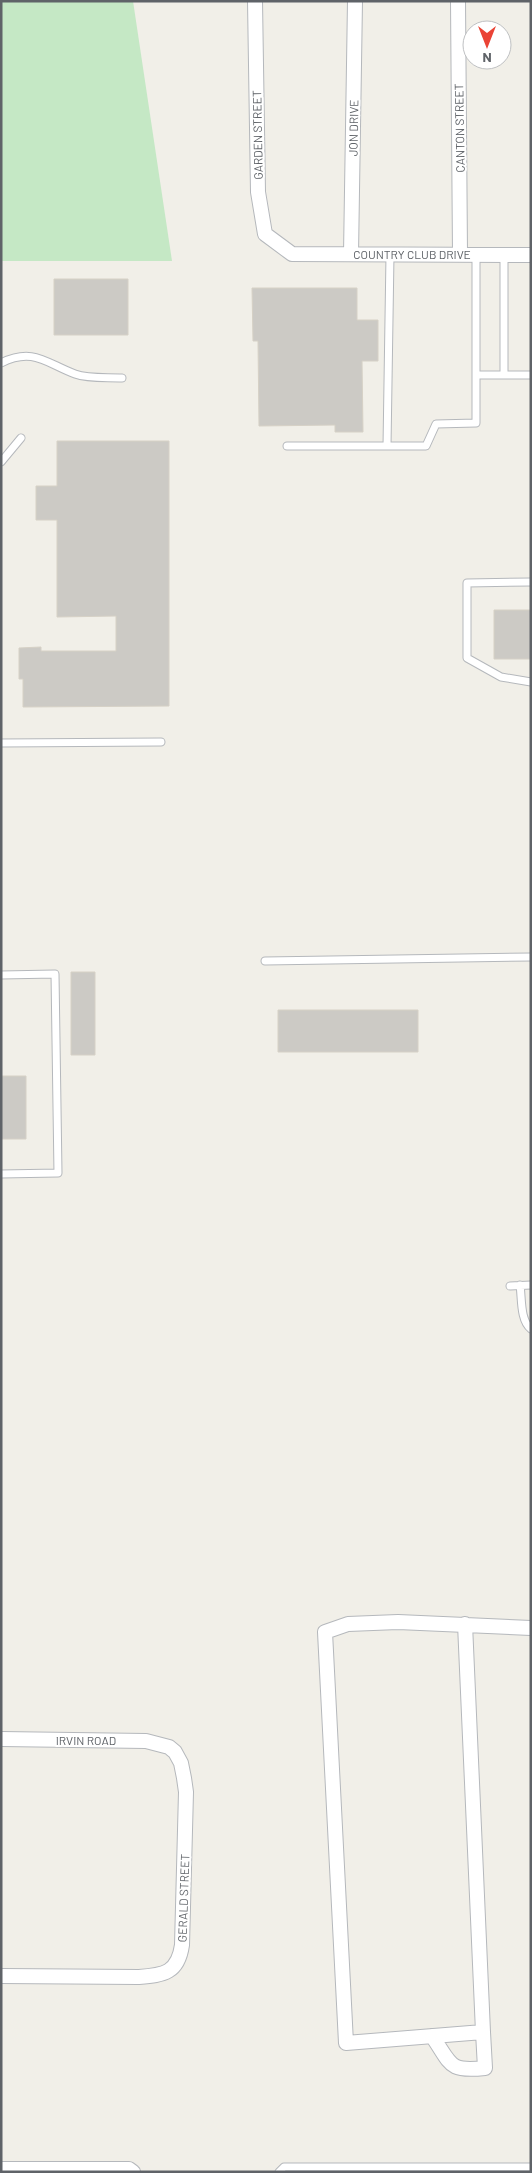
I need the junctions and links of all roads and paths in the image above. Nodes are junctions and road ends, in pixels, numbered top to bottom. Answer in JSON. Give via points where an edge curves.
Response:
{"nodes":[{"id":1,"x":255,"y":1,"type":"edge"},
{"id":2,"x":355,"y":1,"type":"edge"},
{"id":3,"x":458,"y":1,"type":"edge"},
{"id":4,"x":292,"y":254,"type":"joint"},
{"id":5,"x":351,"y":254,"type":"junction"},
{"id":6,"x":460,"y":254,"type":"junction"},
{"id":7,"x":476,"y":254,"type":"junction"},
{"id":8,"x":390,"y":255,"type":"junction"},
{"id":9,"x":504,"y":255,"type":"junction"},
{"id":10,"x":531,"y":255,"type":"edge"},
{"id":11,"x":1,"y":363,"type":"edge"},
{"id":12,"x":531,"y":375,"type":"edge"},
{"id":13,"x":476,"y":376,"type":"junction"},
{"id":14,"x":504,"y":376,"type":"junction"},
{"id":15,"x":122,"y":378,"type":"dead end"},
{"id":16,"x":21,"y":438,"type":"dead end"},
{"id":17,"x":288,"y":446,"type":"dead end"},
{"id":18,"x":387,"y":446,"type":"junction"},
{"id":19,"x":1,"y":462,"type":"edge"},
{"id":20,"x":531,"y":582,"type":"edge"},
{"id":21,"x":531,"y":682,"type":"edge"},
{"id":22,"x":161,"y":742,"type":"dead end"},
{"id":23,"x":1,"y":743,"type":"edge"},
{"id":24,"x":531,"y":957,"type":"edge"},
{"id":25,"x":265,"y":961,"type":"dead end"},
{"id":26,"x":1,"y":975,"type":"edge"},
{"id":27,"x":1,"y":1174,"type":"edge"},
{"id":28,"x":520,"y":1285,"type":"junction"},
{"id":29,"x":531,"y":1285,"type":"edge"},
{"id":30,"x":510,"y":1286,"type":"dead end"},
{"id":31,"x":531,"y":1329,"type":"edge"},
{"id":32,"x":465,"y":1624,"type":"junction"},
{"id":33,"x":531,"y":1628,"type":"edge"},
{"id":34,"x":1,"y":1739,"type":"edge"},
{"id":35,"x":169,"y":1747,"type":"joint"},
{"id":36,"x":1,"y":1976,"type":"edge"},
{"id":37,"x":483,"y":2032,"type":"junction"},
{"id":38,"x":432,"y":2036,"type":"junction"},
{"id":39,"x":531,"y":2167,"type":"edge"},
{"id":40,"x":1,"y":2169,"type":"edge"},
{"id":41,"x":133,"y":2172,"type":"edge"},
{"id":42,"x":279,"y":2172,"type":"edge"}],
"edges":[{"from":1,"to":4,"type":"street","name":"GARDEN STREET","via":[[258,192],[265,234]]},
{"from":2,"to":5,"type":"street","name":"JON DRIVE"},
{"from":3,"to":6,"type":"street","name":"CANTON STREET"},
{"from":4,"to":5,"type":"street","name":"COUNTRY CLUB DRIVE"},
{"from":5,"to":8,"type":"street","name":"COUNTRY CLUB DRIVE"},
{"from":6,"to":7,"type":"street","name":"COUNTRY CLUB DRIVE"},
{"from":6,"to":8,"type":"street","name":"COUNTRY CLUB DRIVE"},
{"from":7,"to":9,"type":"street","name":"COUNTRY CLUB DRIVE"},
{"from":7,"to":13,"type":"lane"},
{"from":8,"to":18,"type":"lane"},
{"from":9,"to":10,"type":"street","name":"COUNTRY CLUB DRIVE"},
{"from":9,"to":14,"type":"lane"},
{"from":11,"to":15,"type":"lane","via":[[13,357],[36,356],[75,374]]},
{"from":12,"to":14,"type":"lane"},
{"from":13,"to":14,"type":"lane"},
{"from":13,"to":18,"type":"lane","via":[[476,423],[436,424],[426,446]]},
{"from":16,"to":19,"type":"lane"},
{"from":17,"to":18,"type":"lane"},
{"from":20,"to":21,"type":"lane","via":[[467,583],[467,658],[501,677]]},
{"from":22,"to":23,"type":"lane"},
{"from":24,"to":25,"type":"lane"},
{"from":26,"to":27,"type":"lane","via":[[55,974],[58,1173]]},
{"from":28,"to":29,"type":"lane"},
{"from":28,"to":30,"type":"lane"},
{"from":28,"to":31,"type":"lane","via":[[523,1317]]},
{"from":32,"to":33,"type":"street"},
{"from":32,"to":37,"type":"street"},
{"from":32,"to":38,"type":"street","via":[[348,1624],[325,1632],[346,2043]]},
{"from":34,"to":35,"type":"street","name":"IRVIN ROAD","via":[[146,1741]]},
{"from":35,"to":36,"type":"street","name":"GERALD STREET","via":[[181,1763],[186,1792],[182,1945],[173,1968],[156,1976],[139,1977]]},
{"from":37,"to":38,"type":"street"},
{"from":37,"to":38,"type":"street","via":[[485,2068],[463,2070],[452,2067]]},
{"from":39,"to":42,"type":"lane","via":[[284,2166]]},
{"from":40,"to":41,"type":"street","via":[[129,2169]]}]}
